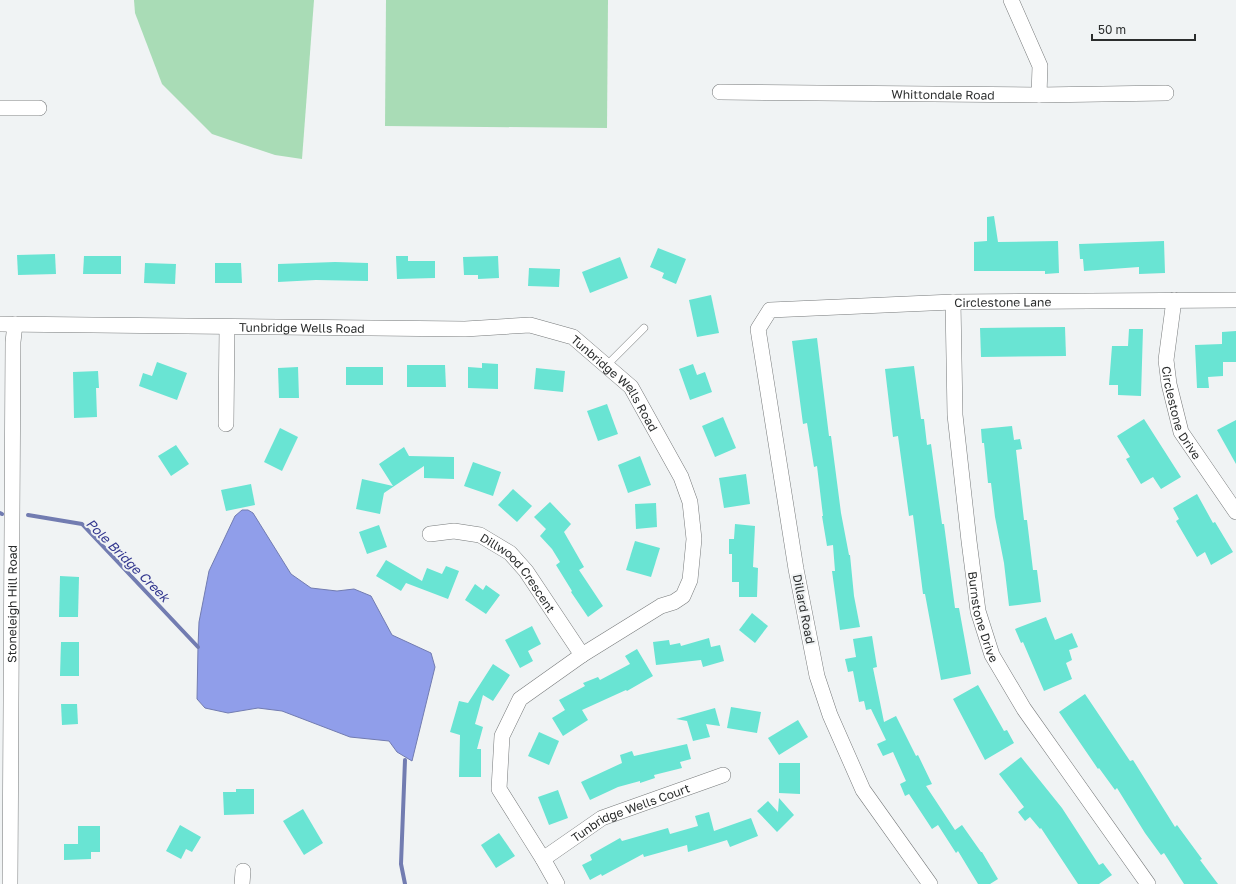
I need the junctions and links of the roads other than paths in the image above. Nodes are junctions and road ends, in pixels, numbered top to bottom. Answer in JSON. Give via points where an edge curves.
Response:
{"nodes":[{"id":1,"x":1011,"y":0,"type":"edge"},
{"id":2,"x":720,"y":92,"type":"dead end"},
{"id":3,"x":1166,"y":94,"type":"dead end"},
{"id":4,"x":1039,"y":95,"type":"junction"},
{"id":5,"x":0,"y":108,"type":"edge"},
{"id":6,"x":39,"y":108,"type":"dead end"},
{"id":7,"x":1174,"y":300,"type":"junction"},
{"id":8,"x":1236,"y":300,"type":"edge"},
{"id":9,"x":953,"y":302,"type":"junction"},
{"id":10,"x":770,"y":310,"type":"joint"},
{"id":11,"x":0,"y":324,"type":"edge"},
{"id":12,"x":15,"y":324,"type":"junction"},
{"id":13,"x":227,"y":327,"type":"junction"},
{"id":14,"x":644,"y":328,"type":"dead end"},
{"id":15,"x":606,"y":366,"type":"junction"},
{"id":16,"x":226,"y":424,"type":"dead end"},
{"id":17,"x":1236,"y":512,"type":"edge"},
{"id":18,"x":430,"y":534,"type":"dead end"},
{"id":19,"x":582,"y":655,"type":"junction"},
{"id":20,"x":723,"y":775,"type":"dead end"},
{"id":21,"x":543,"y":859,"type":"junction"},
{"id":22,"x":10,"y":884,"type":"edge"},
{"id":23,"x":557,"y":884,"type":"edge"},
{"id":24,"x":930,"y":884,"type":"edge"},
{"id":25,"x":1148,"y":884,"type":"edge"}],
"edges":[{"from":1,"to":4,"type":"street","via":[[1040,66]]},
{"from":2,"to":4,"type":"street","name":"Whittondale Road"},
{"from":3,"to":4,"type":"street","name":"Whittondale Road"},
{"from":5,"to":6,"type":"street"},
{"from":7,"to":8,"type":"street","name":"Circlestone Lane"},
{"from":7,"to":9,"type":"street","name":"Circlestone Lane"},
{"from":7,"to":17,"type":"street","name":"Circlestone Drive","via":[[1166,360],[1181,432]]},
{"from":9,"to":10,"type":"street","name":"Circlestone Lane"},
{"from":9,"to":25,"type":"street","name":"Burnstone Drive","via":[[955,415],[967,526],[978,611],[992,655],[1024,709]]},
{"from":10,"to":24,"type":"street","name":"Dillard Road","via":[[758,329],[796,569],[817,676],[830,715],[863,790]]},
{"from":11,"to":12,"type":"street","name":"Tunbridge Wells Road"},
{"from":12,"to":13,"type":"street","name":"Tunbridge Wells Road"},
{"from":12,"to":22,"type":"street","name":"Stoneleigh Hill Road"},
{"from":13,"to":15,"type":"street","name":"Tunbridge Wells Road","via":[[465,329],[530,326],[573,337]]},
{"from":13,"to":16,"type":"street"},
{"from":14,"to":15,"type":"lane"},
{"from":15,"to":19,"type":"street","name":"Tunbridge Wells Road","via":[[631,387],[681,477],[690,502],[694,539],[690,580],[683,596],[661,606]]},
{"from":18,"to":19,"type":"street","name":"Dillwood Crescent","via":[[454,531],[480,535],[510,553],[526,571]]},
{"from":19,"to":21,"type":"street","name":"Tunbridge Wells Road","via":[[520,699],[502,736],[498,789]]},
{"from":20,"to":21,"type":"street","name":"Tunbridge Wells Court","via":[[602,818]]},
{"from":21,"to":23,"type":"street","name":"Tunbridge Wells Road"}]}
